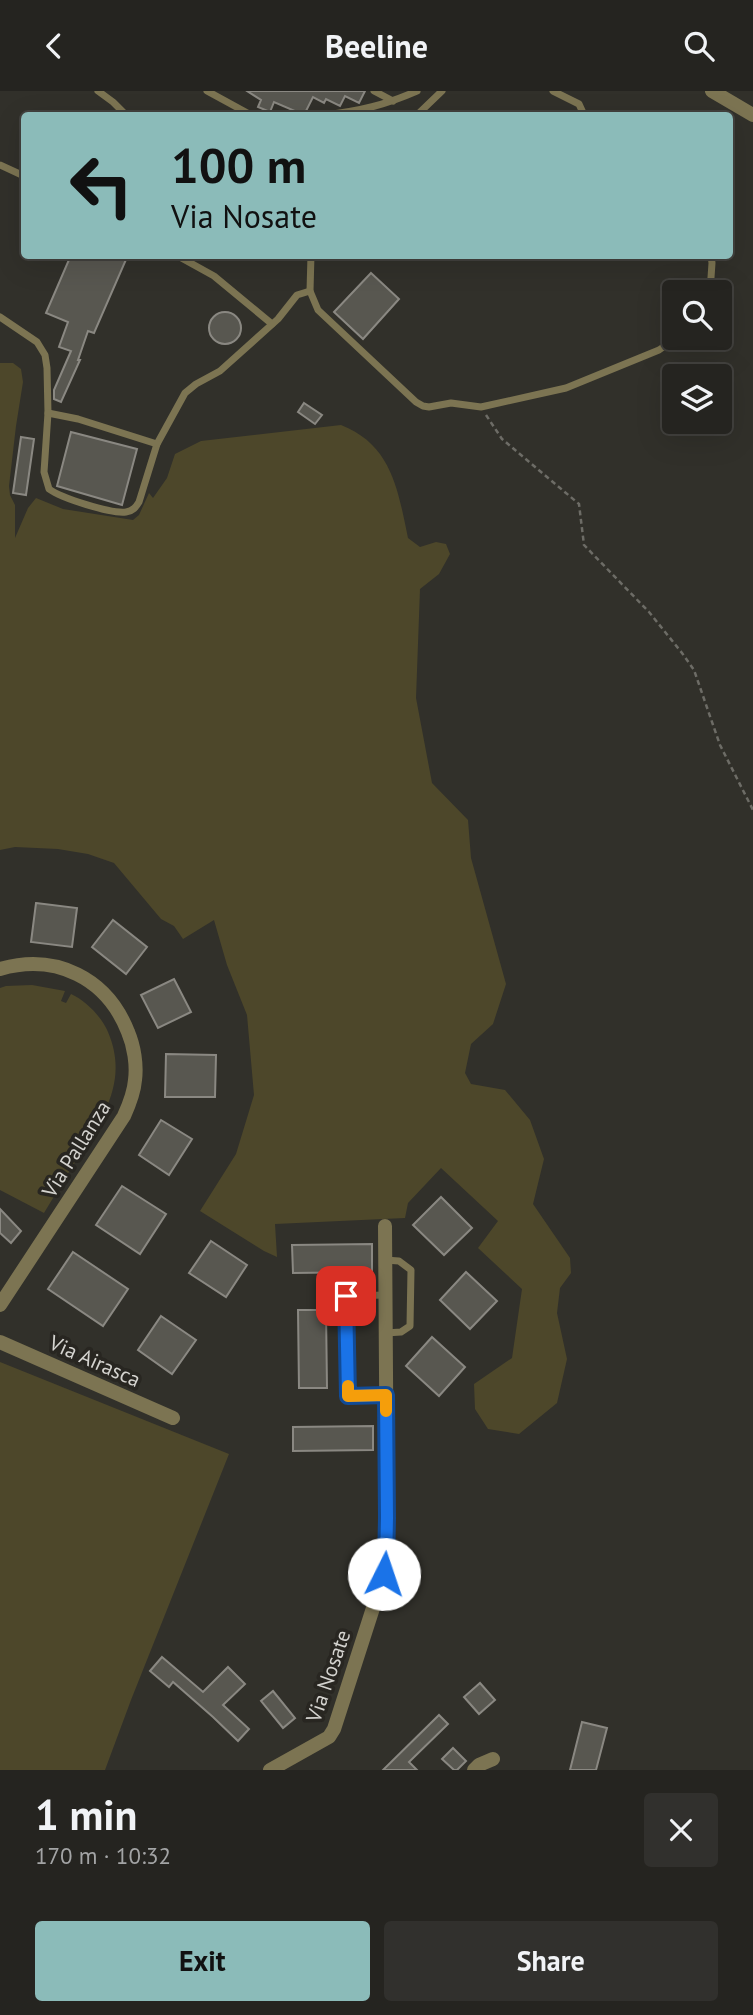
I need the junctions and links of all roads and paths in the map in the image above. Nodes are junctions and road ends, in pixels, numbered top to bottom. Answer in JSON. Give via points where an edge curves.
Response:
{"nodes":[{"id":1,"x":98,"y":91,"type":"edge"},
{"id":2,"x":207,"y":91,"type":"edge"},
{"id":3,"x":374,"y":91,"type":"edge"},
{"id":4,"x":417,"y":91,"type":"edge"},
{"id":5,"x":442,"y":91,"type":"edge"},
{"id":6,"x":553,"y":91,"type":"edge"},
{"id":7,"x":712,"y":91,"type":"edge"},
{"id":8,"x":393,"y":101,"type":"junction"},
{"id":9,"x":123,"y":112,"type":"edge"},
{"id":10,"x":246,"y":112,"type":"edge"},
{"id":11,"x":348,"y":112,"type":"edge"},
{"id":12,"x":420,"y":112,"type":"edge"},
{"id":13,"x":583,"y":112,"type":"edge"},
{"id":14,"x":753,"y":115,"type":"edge"},
{"id":15,"x":0,"y":165,"type":"edge"},
{"id":16,"x":21,"y":175,"type":"edge"},
{"id":17,"x":184,"y":259,"type":"edge"},
{"id":18,"x":312,"y":259,"type":"edge"},
{"id":19,"x":711,"y":259,"type":"edge"},
{"id":20,"x":712,"y":280,"type":"edge"},
{"id":21,"x":310,"y":291,"type":"junction"},
{"id":22,"x":0,"y":317,"type":"edge"},
{"id":23,"x":272,"y":324,"type":"junction"},
{"id":24,"x":662,"y":348,"type":"edge"},
{"id":25,"x":481,"y":407,"type":"junction"},
{"id":26,"x":48,"y":413,"type":"junction"},
{"id":27,"x":157,"y":444,"type":"junction"},
{"id":28,"x":753,"y":810,"type":"edge"},
{"id":29,"x":0,"y":969,"type":"edge"},
{"id":30,"x":385,"y":1226,"type":"dead end"},
{"id":31,"x":385,"y":1260,"type":"junction"},
{"id":32,"x":385,"y":1295,"type":"junction"},
{"id":33,"x":0,"y":1305,"type":"edge"},
{"id":34,"x":386,"y":1333,"type":"junction"},
{"id":35,"x":0,"y":1342,"type":"edge"},
{"id":36,"x":386,"y":1395,"type":"junction"},
{"id":37,"x":173,"y":1418,"type":"dead end"},
{"id":38,"x":493,"y":1759,"type":"dead end"},
{"id":39,"x":270,"y":1770,"type":"edge"},
{"id":40,"x":474,"y":1770,"type":"edge"}],
"edges":[{"from":1,"to":9,"type":"lane"},
{"from":2,"to":10,"type":"lane"},
{"from":3,"to":8,"type":"lane"},
{"from":4,"to":8,"type":"lane"},
{"from":5,"to":12,"type":"lane"},
{"from":6,"to":13,"type":"lane","via":[[579,104]]},
{"from":7,"to":14,"type":"street"},
{"from":8,"to":11,"type":"lane"},
{"from":15,"to":16,"type":"lane"},
{"from":17,"to":23,"type":"lane","via":[[206,270]]},
{"from":18,"to":21,"type":"lane"},
{"from":19,"to":20,"type":"lane"},
{"from":21,"to":23,"type":"lane","via":[[297,295]]},
{"from":21,"to":25,"type":"lane","via":[[321,315],[420,404]]},
{"from":22,"to":26,"type":"lane","via":[[43,350]]},
{"from":23,"to":27,"type":"lane","via":[[220,371],[185,393]]},
{"from":24,"to":25,"type":"lane","via":[[580,383]]},
{"from":25,"to":28,"type":"path","via":[[502,439],[579,504],[584,545],[649,612],[694,670],[720,745]]},
{"from":26,"to":27,"type":"lane"},
{"from":26,"to":27,"type":"lane","via":[[45,481],[54,493],[74,500],[131,511],[139,502]]},
{"from":29,"to":33,"type":"street","name":"Via Pallanza","via":[[45,965],[93,983],[125,1024],[136,1066],[124,1116]]},
{"from":30,"to":31,"type":"street","name":"Via Nosate"},
{"from":31,"to":32,"type":"street","name":"Via Nosate"},
{"from":31,"to":34,"type":"lane","via":[[399,1261],[411,1270],[410,1326]]},
{"from":32,"to":34,"type":"street","name":"Via Nosate"},
{"from":32,"to":36,"type":"lane","via":[[346,1296],[348,1396]]},
{"from":34,"to":36,"type":"street","name":"Via Nosate"},
{"from":35,"to":37,"type":"street","name":"Via Airasca"},
{"from":36,"to":39,"type":"street","name":"Via Nosate","via":[[384,1574],[334,1729],[329,1737]]},
{"from":38,"to":40,"type":"street"}]}
